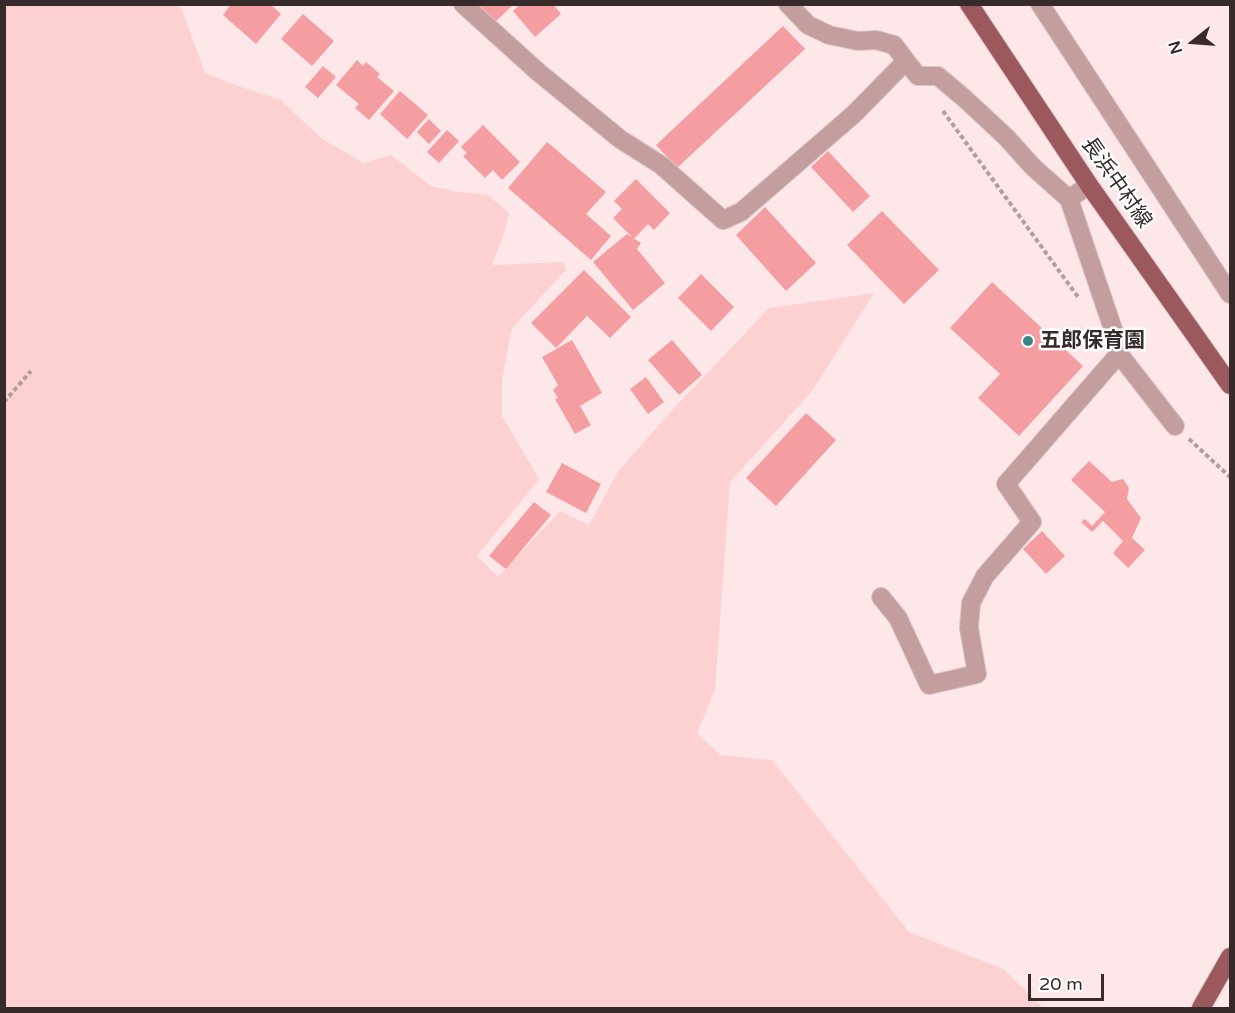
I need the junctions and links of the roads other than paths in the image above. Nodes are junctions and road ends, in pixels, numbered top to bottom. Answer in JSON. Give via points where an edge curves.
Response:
{"nodes":[{"id":1,"x":463,"y":4,"type":"edge"},
{"id":2,"x":788,"y":4,"type":"edge"},
{"id":3,"x":969,"y":4,"type":"edge"},
{"id":4,"x":1040,"y":4,"type":"edge"},
{"id":5,"x":906,"y":61,"type":"junction"},
{"id":6,"x":1089,"y":185,"type":"junction"},
{"id":7,"x":1069,"y":199,"type":"junction"},
{"id":8,"x":1230,"y":294,"type":"edge"},
{"id":9,"x":1119,"y":354,"type":"junction"},
{"id":10,"x":1230,"y":385,"type":"edge"},
{"id":11,"x":1175,"y":426,"type":"road end"},
{"id":12,"x":881,"y":597,"type":"dead end"},
{"id":13,"x":1230,"y":957,"type":"edge"},
{"id":14,"x":1201,"y":1008,"type":"edge"}],
"edges":[{"from":1,"to":5,"type":"street","via":[[537,71],[620,139],[662,165],[723,220],[741,212],[802,160]]},
{"from":2,"to":5,"type":"street","via":[[808,25],[829,35],[894,45]]},
{"from":3,"to":6,"type":"main road","name":"長浜中村線"},
{"from":4,"to":8,"type":"street"},
{"from":5,"to":7,"type":"street","via":[[918,76],[938,76],[964,98]]},
{"from":6,"to":7,"type":"street"},
{"from":6,"to":10,"type":"main road","name":"長浜中村線"},
{"from":7,"to":9,"type":"street"},
{"from":9,"to":11,"type":"street"},
{"from":9,"to":12,"type":"street","via":[[1006,484],[1032,522],[985,576],[971,603],[969,628],[977,674],[929,685],[898,618]]},
{"from":13,"to":14,"type":"main road"}]}
